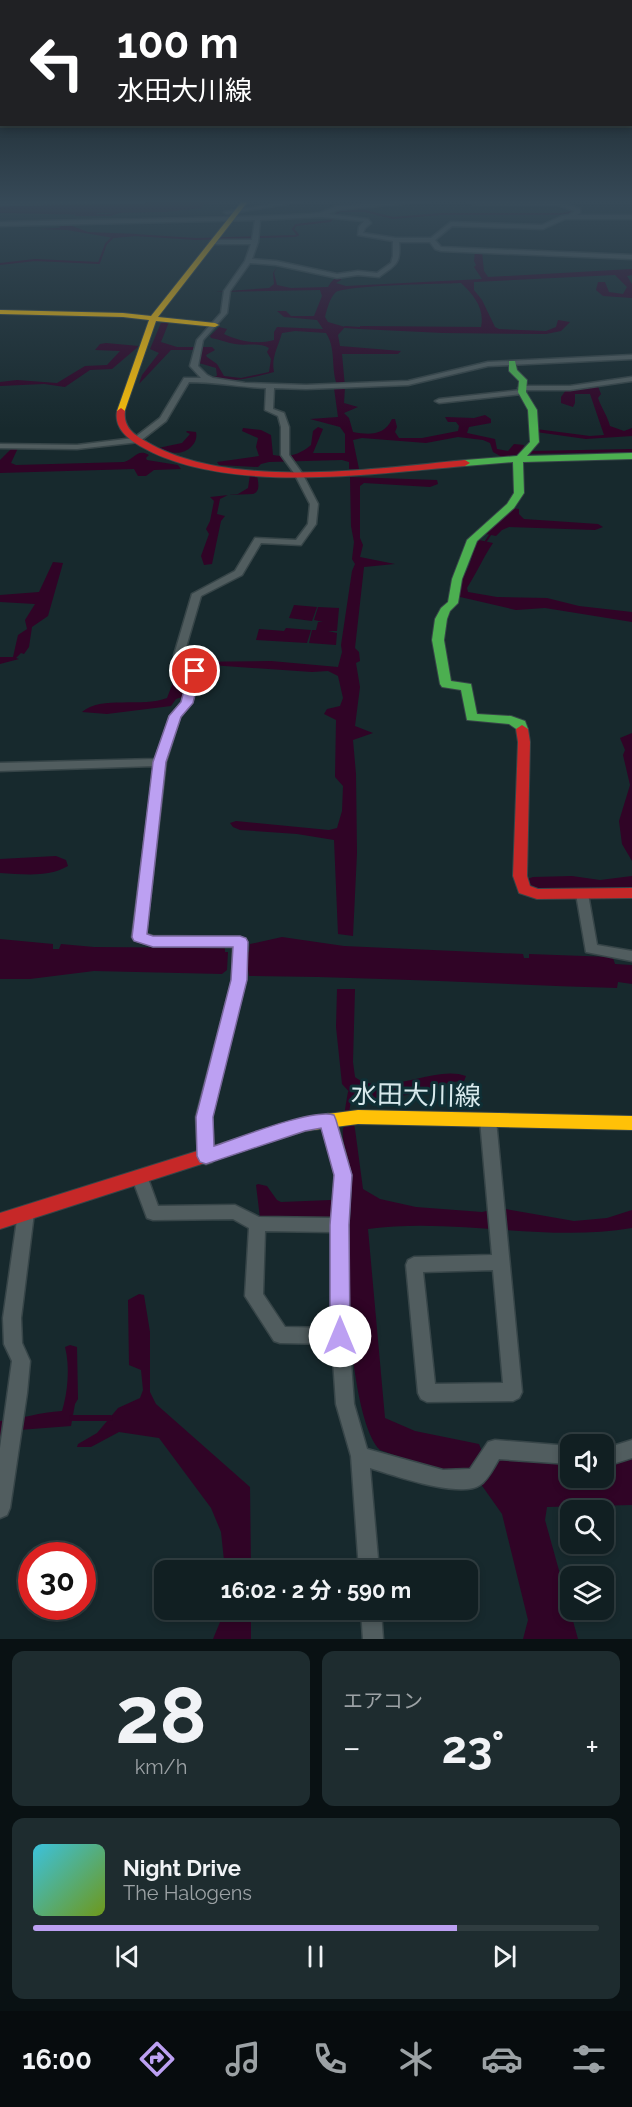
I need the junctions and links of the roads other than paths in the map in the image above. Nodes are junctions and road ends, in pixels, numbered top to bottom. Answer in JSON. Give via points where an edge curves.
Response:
{"nodes":[{"id":1,"x":186,"y":276,"type":"edge"},
{"id":2,"x":237,"y":276,"type":"edge"},
{"id":3,"x":0,"y":312,"type":"edge"},
{"id":4,"x":153,"y":318,"type":"junction"},
{"id":5,"x":215,"y":325,"type":"junction"},
{"id":6,"x":632,"y":357,"type":"edge"},
{"id":7,"x":512,"y":363,"type":"junction"},
{"id":8,"x":632,"y":379,"type":"edge"},
{"id":9,"x":212,"y":380,"type":"junction"},
{"id":10,"x":270,"y":386,"type":"junction"},
{"id":11,"x":522,"y":390,"type":"junction"},
{"id":12,"x":439,"y":401,"type":"dead end"},
{"id":13,"x":136,"y":440,"type":"junction"},
{"id":14,"x":0,"y":446,"type":"edge"},
{"id":15,"x":632,"y":456,"type":"edge"},
{"id":16,"x":519,"y":459,"type":"junction"},
{"id":17,"x":298,"y":473,"type":"junction"},
{"id":18,"x":160,"y":762,"type":"junction"},
{"id":19,"x":0,"y":767,"type":"edge"},
{"id":20,"x":632,"y":893,"type":"edge"},
{"id":21,"x":582,"y":894,"type":"junction"},
{"id":22,"x":632,"y":956,"type":"edge"},
{"id":23,"x":328,"y":1120,"type":"junction"},
{"id":24,"x":488,"y":1120,"type":"junction"},
{"id":25,"x":632,"y":1123,"type":"edge"},
{"id":26,"x":206,"y":1156,"type":"junction"},
{"id":27,"x":140,"y":1178,"type":"junction"},
{"id":28,"x":26,"y":1213,"type":"junction"},
{"id":29,"x":0,"y":1221,"type":"edge"},
{"id":30,"x":256,"y":1224,"type":"junction"},
{"id":31,"x":340,"y":1225,"type":"junction"},
{"id":32,"x":500,"y":1262,"type":"junction"},
{"id":33,"x":340,"y":1336,"type":"junction"},
{"id":34,"x":632,"y":1449,"type":"edge"},
{"id":35,"x":560,"y":1454,"type":"edge"},
{"id":36,"x":614,"y":1455,"type":"edge"},
{"id":37,"x":360,"y":1456,"type":"junction"},
{"id":38,"x":0,"y":1508,"type":"edge"},
{"id":39,"x":368,"y":1560,"type":"edge"},
{"id":40,"x":372,"y":1620,"type":"edge"},
{"id":41,"x":373,"y":1639,"type":"edge"}],
"edges":[{"from":1,"to":4,"type":"street"},
{"from":2,"to":5,"type":"street","via":[[227,291],[224,313]]},
{"from":3,"to":4,"type":"street"},
{"from":4,"to":5,"type":"street"},
{"from":4,"to":13,"type":"street","via":[[119,417],[125,431]]},
{"from":5,"to":9,"type":"street","via":[[200,340],[194,366]]},
{"from":6,"to":7,"type":"street"},
{"from":7,"to":10,"type":"street","via":[[466,368],[422,381]]},
{"from":7,"to":11,"type":"street","via":[[513,371],[523,380]]},
{"from":8,"to":11,"type":"street"},
{"from":9,"to":10,"type":"street"},
{"from":9,"to":13,"type":"street","via":[[187,380],[163,419]]},
{"from":10,"to":17,"type":"street","via":[[269,410],[281,415],[287,459]]},
{"from":11,"to":12,"type":"street"},
{"from":11,"to":16,"type":"street","via":[[534,405],[531,424],[535,442]]},
{"from":13,"to":14,"type":"street","via":[[76,447]]},
{"from":13,"to":17,"type":"street","via":[[157,454],[191,465],[237,472]]},
{"from":15,"to":16,"type":"street"},
{"from":16,"to":17,"type":"street","via":[[428,468]]},
{"from":16,"to":21,"type":"street","via":[[519,493],[511,506],[472,540],[457,579],[453,603],[439,623],[438,642],[446,684],[467,687],[471,717],[521,724],[524,742],[520,876],[524,889],[537,894]]},
{"from":17,"to":18,"type":"street","via":[[315,504],[312,524],[298,543],[258,540],[239,573],[197,594],[179,655],[195,671],[187,703],[175,716]]},
{"from":18,"to":19,"type":"street"},
{"from":18,"to":26,"type":"street","via":[[139,937],[153,941],[240,942],[239,980],[204,1117]]},
{"from":20,"to":21,"type":"street"},
{"from":21,"to":22,"type":"street","via":[[591,949]]},
{"from":23,"to":24,"type":"street","name":"水田大川線"},
{"from":23,"to":26,"type":"street","name":"水田大川線"},
{"from":23,"to":31,"type":"street","via":[[343,1175]]},
{"from":24,"to":25,"type":"street","name":"水田大川線"},
{"from":24,"to":32,"type":"street"},
{"from":26,"to":27,"type":"street","name":"水田大川線"},
{"from":27,"to":28,"type":"street","name":"水田大川線"},
{"from":27,"to":30,"type":"street","via":[[153,1213],[235,1212]]},
{"from":28,"to":29,"type":"street","name":"水田大川線"},
{"from":28,"to":38,"type":"street","via":[[12,1318],[13,1344],[21,1361]]},
{"from":30,"to":31,"type":"street"},
{"from":30,"to":33,"type":"street","via":[[254,1296],[280,1335]]},
{"from":31,"to":33,"type":"street"},
{"from":32,"to":32,"type":"street","via":[[513,1392],[427,1393],[414,1265]]},
{"from":33,"to":37,"type":"street","via":[[345,1404]]},
{"from":34,"to":36,"type":"street"},
{"from":35,"to":37,"type":"street","via":[[495,1449],[475,1478],[442,1479]]},
{"from":37,"to":39,"type":"street"},
{"from":40,"to":41,"type":"street"}]}
